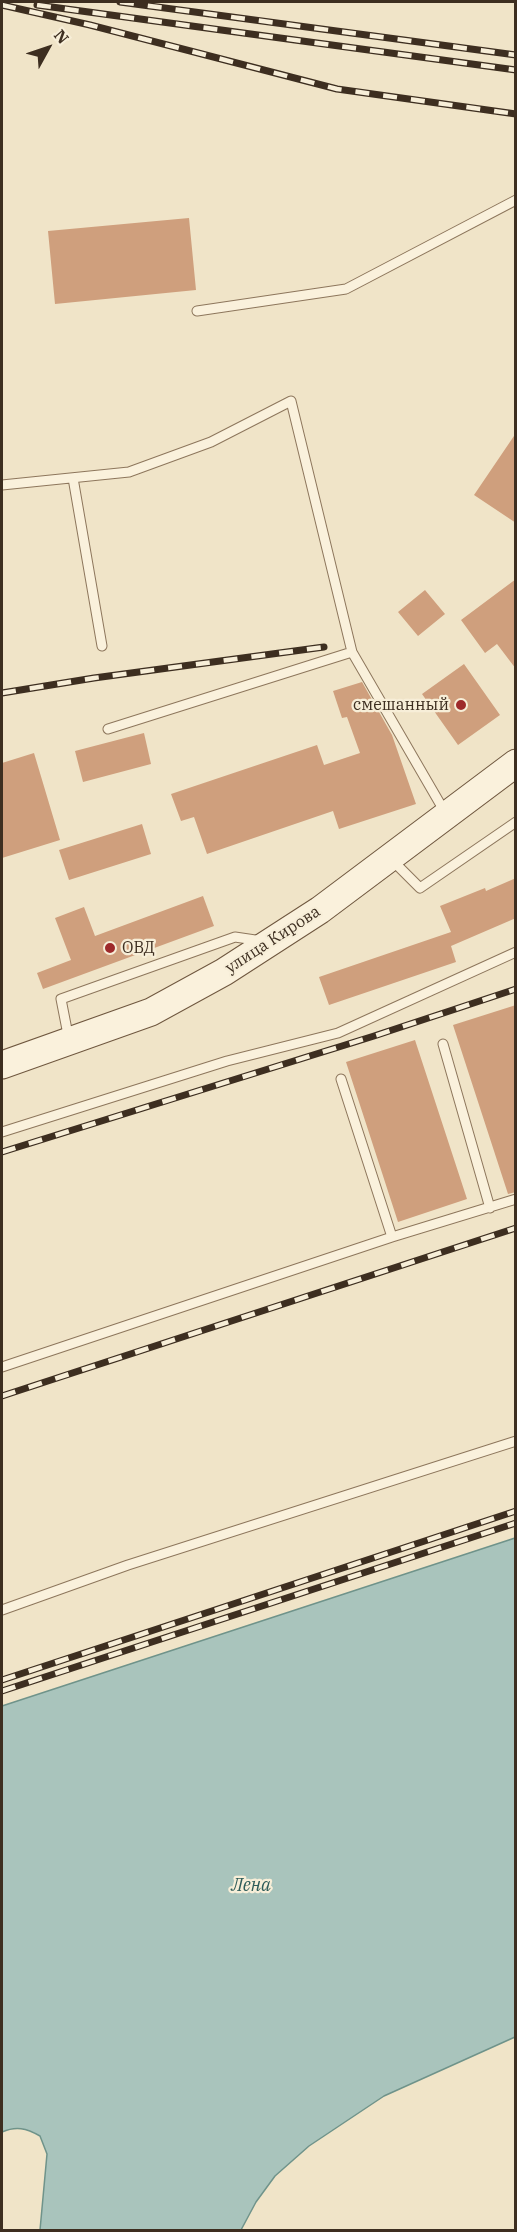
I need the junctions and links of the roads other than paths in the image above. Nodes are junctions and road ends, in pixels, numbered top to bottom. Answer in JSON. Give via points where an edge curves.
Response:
{"nodes":[{"id":1,"x":516,"y":200,"type":"edge"},
{"id":2,"x":197,"y":311,"type":"dead end"},
{"id":3,"x":73,"y":478,"type":"junction"},
{"id":4,"x":2,"y":485,"type":"edge"},
{"id":5,"x":102,"y":646,"type":"dead end"},
{"id":6,"x":352,"y":652,"type":"junction"},
{"id":7,"x":108,"y":729,"type":"dead end"},
{"id":8,"x":516,"y":763,"type":"edge"},
{"id":9,"x":447,"y":816,"type":"junction"},
{"id":10,"x":516,"y":822,"type":"edge"},
{"id":11,"x":390,"y":858,"type":"junction"},
{"id":12,"x":271,"y":942,"type":"junction"},
{"id":13,"x":516,"y":952,"type":"edge"},
{"id":14,"x":69,"y":1042,"type":"junction"},
{"id":15,"x":443,"y":1044,"type":"dead end"},
{"id":16,"x":2,"y":1065,"type":"edge"},
{"id":17,"x":340,"y":1079,"type":"dead end"},
{"id":18,"x":2,"y":1132,"type":"edge"},
{"id":19,"x":516,"y":1199,"type":"edge"},
{"id":20,"x":490,"y":1208,"type":"junction"},
{"id":21,"x":392,"y":1237,"type":"junction"},
{"id":22,"x":2,"y":1367,"type":"edge"},
{"id":23,"x":516,"y":1441,"type":"edge"},
{"id":24,"x":2,"y":1610,"type":"edge"}],
"edges":[{"from":1,"to":2,"type":"lane","via":[[346,289]]},
{"from":3,"to":4,"type":"lane"},
{"from":3,"to":5,"type":"lane"},
{"from":3,"to":6,"type":"lane","via":[[129,472],[211,441],[291,401]]},
{"from":6,"to":7,"type":"lane"},
{"from":6,"to":9,"type":"lane"},
{"from":8,"to":9,"type":"main road","name":"улица Кирова"},
{"from":9,"to":11,"type":"main road","name":"улица Кирова"},
{"from":10,"to":11,"type":"lane","via":[[420,888]]},
{"from":11,"to":12,"type":"main road","name":"улица Кирова"},
{"from":12,"to":14,"type":"main road","name":"улица Кирова","via":[[151,1012]]},
{"from":12,"to":14,"type":"lane","via":[[235,937],[61,999]]},
{"from":13,"to":18,"type":"lane","via":[[338,1033],[227,1060]]},
{"from":14,"to":16,"type":"main road","name":"улица Кирова"},
{"from":15,"to":20,"type":"lane"},
{"from":17,"to":21,"type":"lane"},
{"from":19,"to":20,"type":"lane"},
{"from":20,"to":21,"type":"lane"},
{"from":21,"to":22,"type":"lane"},
{"from":23,"to":24,"type":"lane","via":[[128,1565]]}]}
